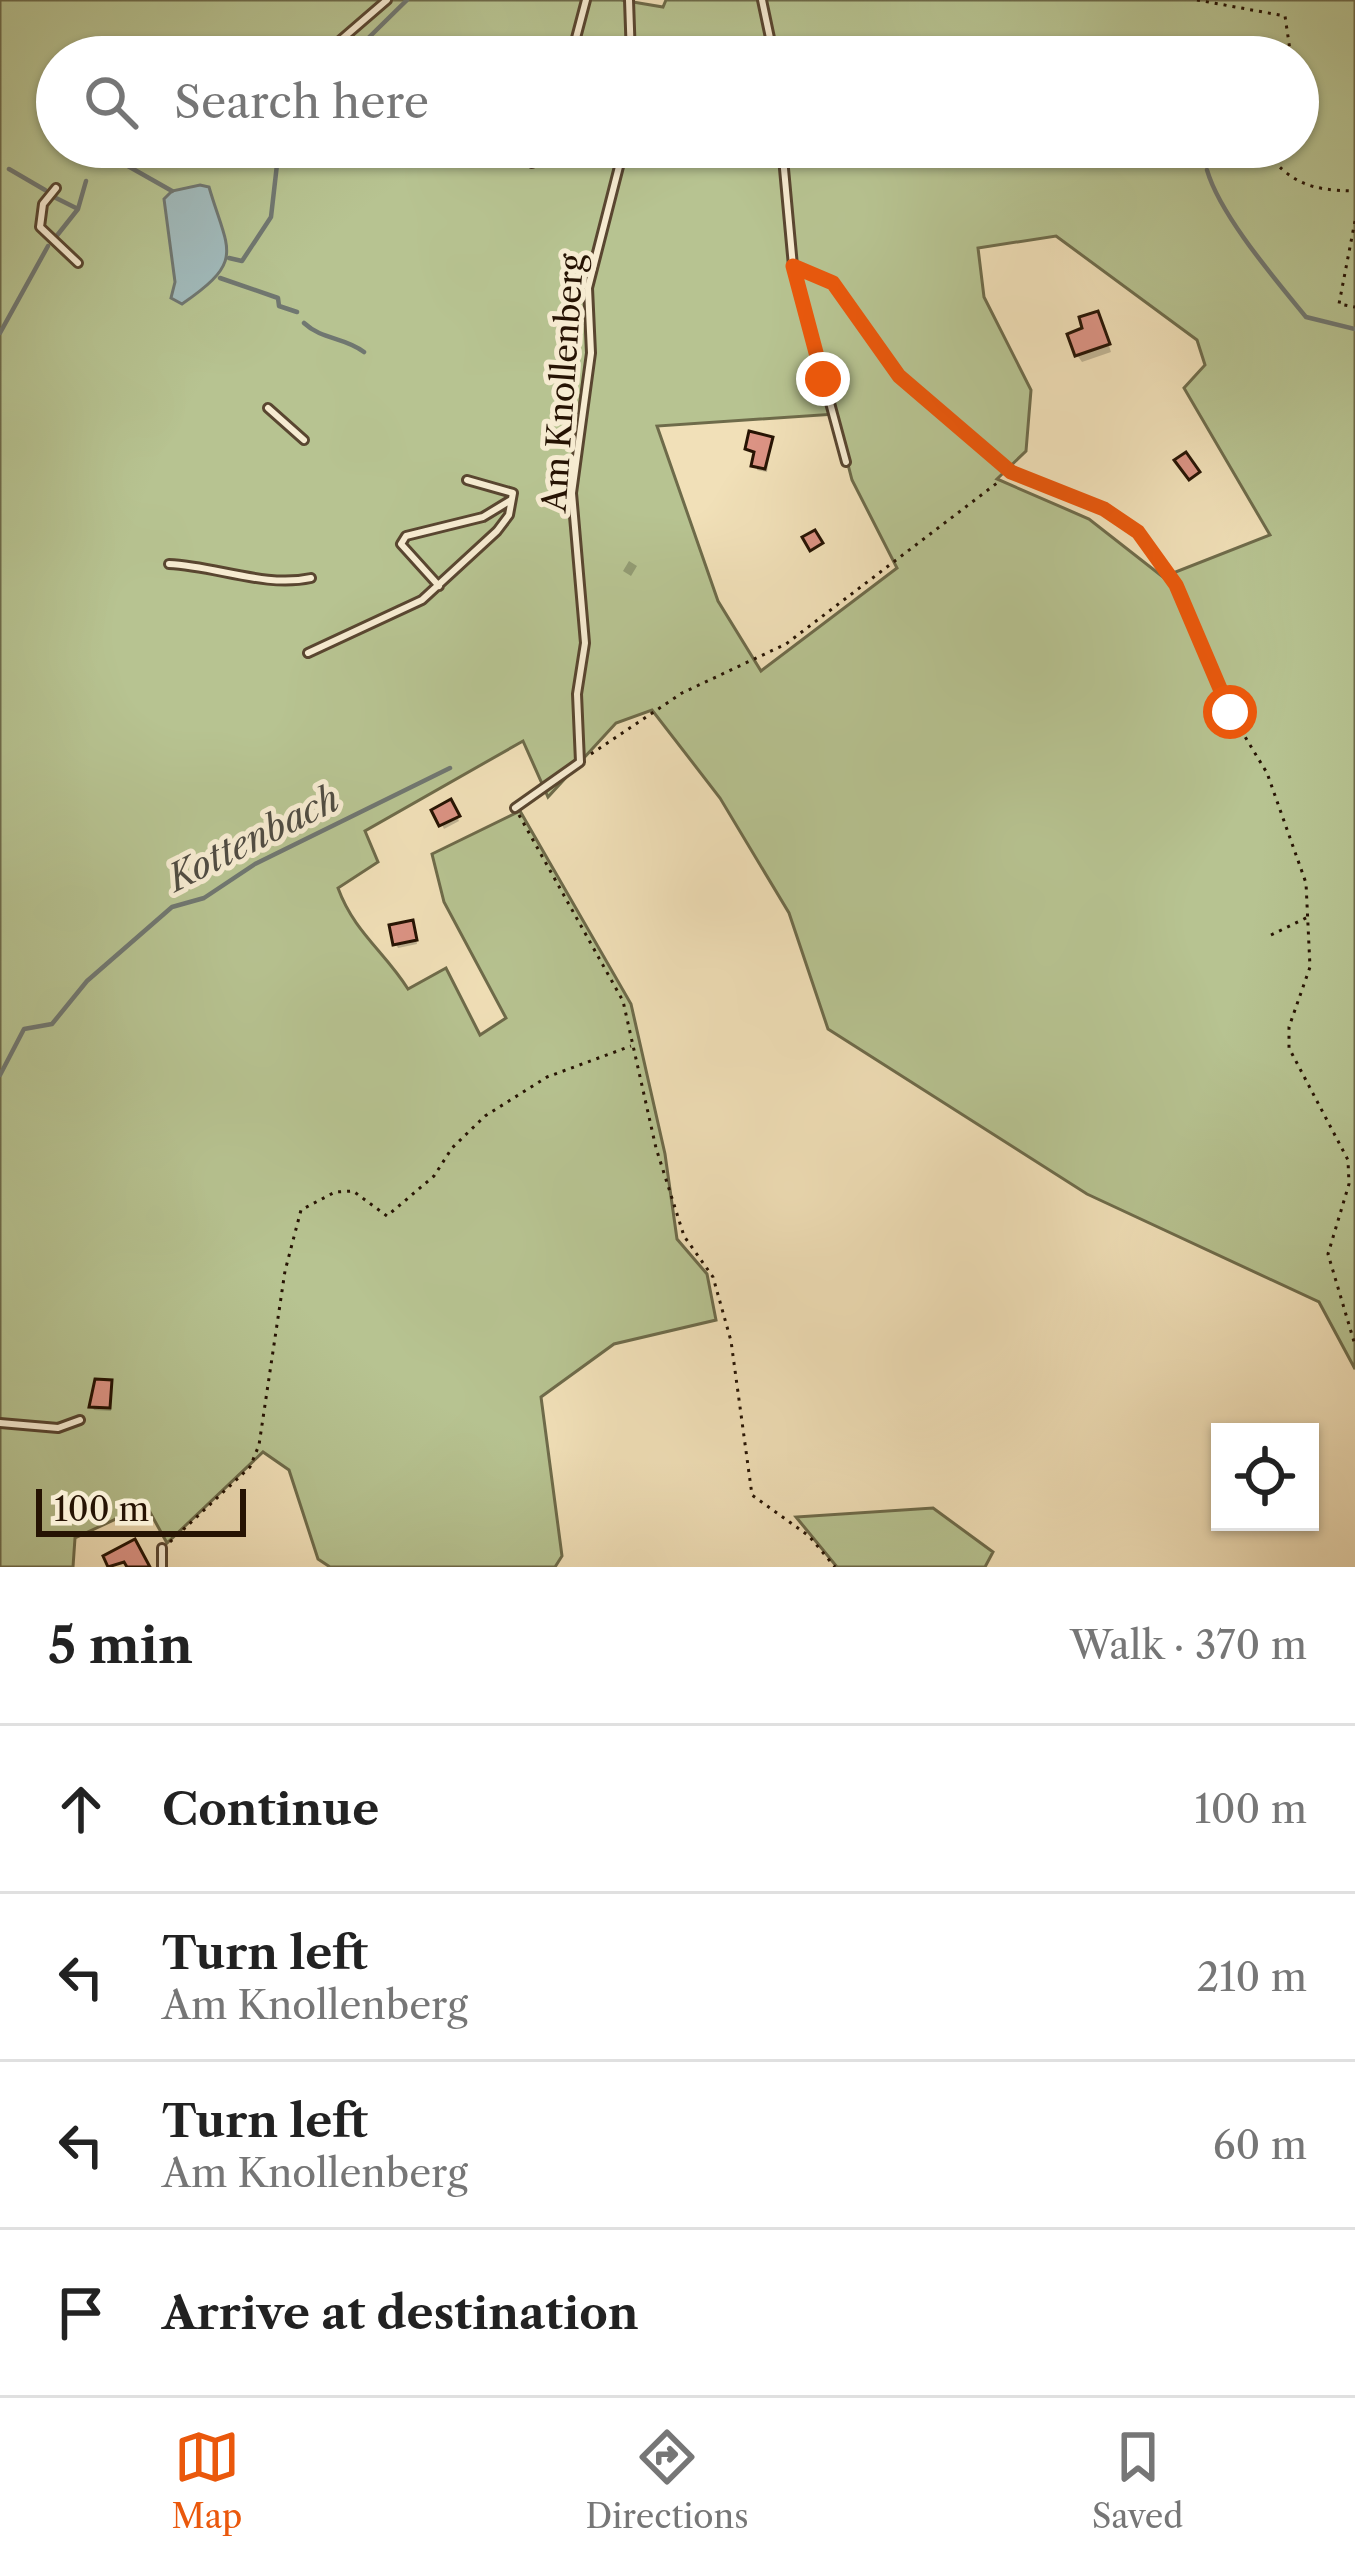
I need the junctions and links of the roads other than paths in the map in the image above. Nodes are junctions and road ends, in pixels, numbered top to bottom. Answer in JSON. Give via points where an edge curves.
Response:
{"nodes":[{"id":1,"x":386,"y":0,"type":"edge"},
{"id":2,"x":586,"y":0,"type":"edge"},
{"id":3,"x":629,"y":0,"type":"edge"},
{"id":4,"x":762,"y":0,"type":"edge"},
{"id":5,"x":345,"y":36,"type":"edge"},
{"id":6,"x":577,"y":36,"type":"edge"},
{"id":7,"x":630,"y":36,"type":"edge"},
{"id":8,"x":770,"y":36,"type":"edge"},
{"id":9,"x":619,"y":168,"type":"edge"},
{"id":10,"x":784,"y":168,"type":"edge"},
{"id":11,"x":56,"y":188,"type":"dead end"},
{"id":12,"x":78,"y":263,"type":"dead end"},
{"id":13,"x":793,"y":266,"type":"junction"},
{"id":14,"x":268,"y":408,"type":"dead end"},
{"id":15,"x":304,"y":440,"type":"dead end"},
{"id":16,"x":846,"y":462,"type":"dead end"},
{"id":17,"x":466,"y":480,"type":"dead end"},
{"id":18,"x":514,"y":497,"type":"junction"},
{"id":19,"x":1138,"y":532,"type":"road end"},
{"id":20,"x":169,"y":565,"type":"dead end"},
{"id":21,"x":311,"y":578,"type":"dead end"},
{"id":22,"x":439,"y":586,"type":"junction"},
{"id":23,"x":308,"y":653,"type":"dead end"},
{"id":24,"x":515,"y":808,"type":"road end"},
{"id":25,"x":80,"y":1420,"type":"dead end"},
{"id":26,"x":0,"y":1423,"type":"edge"},
{"id":27,"x":162,"y":1548,"type":"road end"},
{"id":28,"x":162,"y":1567,"type":"edge"}],
"edges":[{"from":1,"to":5,"type":"lane"},
{"from":2,"to":6,"type":"lane"},
{"from":3,"to":7,"type":"lane"},
{"from":4,"to":8,"type":"lane"},
{"from":9,"to":24,"type":"lane","name":"Am Knollenberg","via":[[588,288],[591,352],[572,493],[585,643],[580,762]]},
{"from":10,"to":13,"type":"lane"},
{"from":11,"to":12,"type":"lane","via":[[40,227]]},
{"from":13,"to":16,"type":"lane"},
{"from":13,"to":19,"type":"lane","via":[[833,283],[899,376],[1011,472],[1104,509]]},
{"from":14,"to":15,"type":"lane"},
{"from":17,"to":18,"type":"lane"},
{"from":18,"to":22,"type":"lane","via":[[497,531]]},
{"from":18,"to":22,"type":"lane","via":[[483,517],[406,536],[400,544]]},
{"from":20,"to":21,"type":"lane","via":[[267,580]]},
{"from":22,"to":23,"type":"lane"},
{"from":25,"to":26,"type":"lane","via":[[58,1428]]},
{"from":27,"to":28,"type":"lane"}]}
